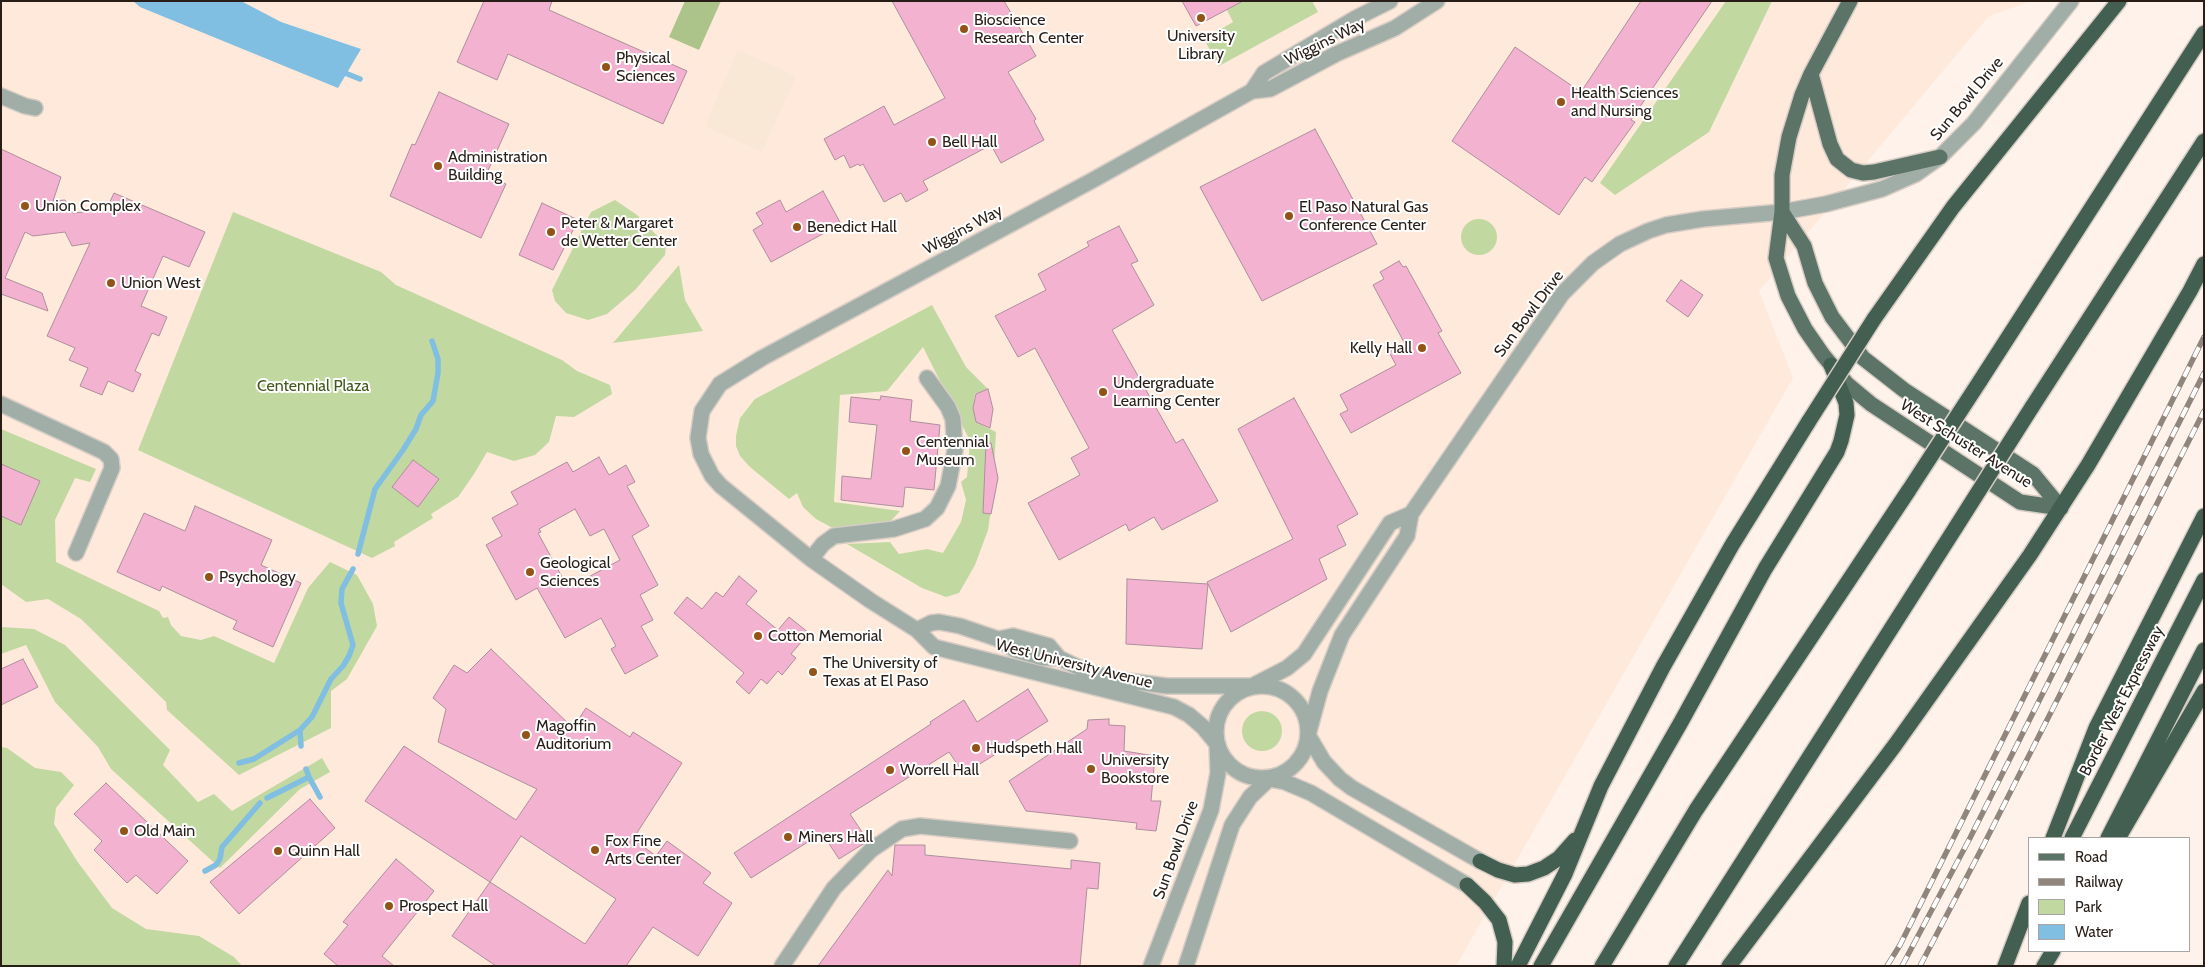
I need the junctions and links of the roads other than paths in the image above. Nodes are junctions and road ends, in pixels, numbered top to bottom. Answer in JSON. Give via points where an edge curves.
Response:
{"nodes":[{"id":1,"x":1390,"y":1,"type":"edge"},
{"id":2,"x":1437,"y":1,"type":"edge"},
{"id":3,"x":1850,"y":1,"type":"edge"},
{"id":4,"x":2071,"y":1,"type":"edge"},
{"id":5,"x":2119,"y":1,"type":"edge"},
{"id":6,"x":2204,"y":33,"type":"edge"},
{"id":7,"x":1811,"y":74,"type":"junction"},
{"id":8,"x":1252,"y":91,"type":"junction"},
{"id":9,"x":1,"y":96,"type":"edge"},
{"id":10,"x":35,"y":108,"type":"dead end"},
{"id":11,"x":2204,"y":141,"type":"edge"},
{"id":12,"x":1940,"y":157,"type":"junction"},
{"id":13,"x":1782,"y":212,"type":"junction"},
{"id":14,"x":2204,"y":264,"type":"edge"},
{"id":15,"x":1831,"y":366,"type":"junction"},
{"id":16,"x":927,"y":378,"type":"dead end"},
{"id":17,"x":1,"y":404,"type":"edge"},
{"id":18,"x":702,"y":411,"type":"joint"},
{"id":19,"x":2061,"y":508,"type":"junction"},
{"id":20,"x":1411,"y":514,"type":"junction"},
{"id":21,"x":2204,"y":516,"type":"edge"},
{"id":22,"x":76,"y":553,"type":"dead end"},
{"id":23,"x":811,"y":559,"type":"junction"},
{"id":24,"x":2204,"y":580,"type":"edge"},
{"id":25,"x":917,"y":630,"type":"junction"},
{"id":26,"x":976,"y":632,"type":"junction"},
{"id":27,"x":2204,"y":650,"type":"edge"},
{"id":28,"x":971,"y":657,"type":"junction"},
{"id":29,"x":1252,"y":686,"type":"junction"},
{"id":30,"x":2204,"y":691,"type":"edge"},
{"id":31,"x":1308,"y":735,"type":"junction"},
{"id":32,"x":1217,"y":744,"type":"junction"},
{"id":33,"x":1269,"y":779,"type":"junction"},
{"id":34,"x":1581,"y":834,"type":"junction"},
{"id":35,"x":2054,"y":837,"type":"edge"},
{"id":36,"x":2073,"y":837,"type":"edge"},
{"id":37,"x":2109,"y":837,"type":"edge"},
{"id":38,"x":2119,"y":837,"type":"edge"},
{"id":39,"x":1070,"y":841,"type":"dead end"},
{"id":40,"x":1480,"y":861,"type":"joint"},
{"id":41,"x":1467,"y":886,"type":"joint"},
{"id":42,"x":2028,"y":906,"type":"edge"},
{"id":43,"x":2028,"y":926,"type":"edge"},
{"id":44,"x":2051,"y":952,"type":"edge"},
{"id":45,"x":782,"y":966,"type":"edge"},
{"id":46,"x":1151,"y":966,"type":"edge"},
{"id":47,"x":1186,"y":966,"type":"edge"},
{"id":48,"x":1504,"y":966,"type":"edge"},
{"id":49,"x":1518,"y":966,"type":"edge"},
{"id":50,"x":1541,"y":966,"type":"edge"},
{"id":51,"x":1602,"y":966,"type":"edge"},
{"id":52,"x":1676,"y":966,"type":"edge"},
{"id":53,"x":1729,"y":966,"type":"edge"},
{"id":54,"x":2006,"y":966,"type":"edge"},
{"id":55,"x":2044,"y":966,"type":"edge"}],
"edges":[{"from":1,"to":8,"type":"street","name":"Wiggins Way","via":[[1264,74]]},
{"from":2,"to":8,"type":"street","name":"Wiggins Way","via":[[1395,28],[1336,54],[1270,89]]},
{"from":3,"to":7,"type":"main road","name":"West Schuster Avenue"},
{"from":4,"to":12,"type":"street","name":"Sun Bowl Drive","via":[[1974,123]]},
{"from":5,"to":34,"type":"highway","bridge":true,"via":[[1953,207],[1874,320],[1732,545],[1663,667],[1601,786]]},
{"from":6,"to":51,"type":"highway","bridge":true,"via":[[1980,381],[1696,810]]},
{"from":7,"to":12,"type":"main road","via":[[1830,144],[1837,159],[1851,170],[1874,172]]},
{"from":7,"to":13,"type":"main road","name":"West Schuster Avenue","via":[[1789,137],[1782,174]]},
{"from":8,"to":18,"type":"street","name":"Wiggins Way","via":[[762,358],[720,384]]},
{"from":9,"to":10,"type":"street"},
{"from":11,"to":52,"type":"highway","bridge":true},
{"from":12,"to":13,"type":"street","name":"Sun Bowl Drive","via":[[1916,174],[1882,189]]},
{"from":13,"to":15,"type":"main road","name":"West Schuster Avenue","via":[[1776,258],[1782,280],[1805,329]]},
{"from":13,"to":19,"type":"main road","name":"West Schuster Avenue","via":[[1804,246],[1815,283],[1828,310],[1863,358],[1904,390],[2034,474]]},
{"from":13,"to":20,"type":"street","name":"Sun Bowl Drive","via":[[1666,225],[1620,244],[1593,263],[1562,294]]},
{"from":14,"to":19,"type":"highway"},
{"from":15,"to":19,"type":"main road","name":"West Schuster Avenue","via":[[1871,404],[2002,491],[2020,502]]},
{"from":15,"to":50,"type":"highway","via":[[1846,403],[1847,415],[1837,452],[1765,569]]},
{"from":16,"to":23,"type":"street","via":[[953,419],[954,459],[948,486],[937,508],[925,519],[894,529],[834,536]]},
{"from":17,"to":22,"type":"street","via":[[85,442],[111,459],[112,468]]},
{"from":18,"to":23,"type":"street","name":"West University Avenue","via":[[698,438],[701,454],[712,476]]},
{"from":19,"to":53,"type":"highway","via":[[1900,738]]},
{"from":20,"to":29,"type":"street","name":"Sun Bowl Drive","via":[[1390,523],[1304,654],[1287,668]]},
{"from":20,"to":31,"type":"street","via":[[1407,536],[1342,635],[1320,691]]},
{"from":21,"to":35,"type":"highway","via":[[2096,728]]},
{"from":23,"to":25,"type":"street","name":"West University Avenue"},
{"from":24,"to":36,"type":"highway","name":"Border West Expressway"},
{"from":25,"to":26,"type":"street","name":"West University Avenue","via":[[939,622]]},
{"from":25,"to":28,"type":"street","name":"West University Avenue","via":[[934,647]]},
{"from":26,"to":28,"type":"street"},
{"from":26,"to":29,"type":"street","name":"West University Avenue","via":[[998,639],[1014,636],[1049,646],[1059,658],[1088,672],[1135,682],[1168,686]]},
{"from":27,"to":37,"type":"highway"},
{"from":28,"to":32,"type":"street","name":"West University Avenue","via":[[1174,706],[1196,721]]},
{"from":29,"to":31,"type":"street","via":[[1270,686],[1289,694],[1303,710]]},
{"from":29,"to":32,"type":"street","via":[[1241,690],[1224,704],[1216,724]]},
{"from":30,"to":38,"type":"highway"},
{"from":31,"to":33,"type":"street","via":[[1305,749],[1293,766]]},
{"from":31,"to":40,"type":"street","via":[[1324,762],[1346,784]]},
{"from":32,"to":33,"type":"street","via":[[1235,770]]},
{"from":32,"to":46,"type":"street","name":"Sun Bowl Drive","via":[[1218,773],[1211,810]]},
{"from":33,"to":41,"type":"street","via":[[1311,793]]},
{"from":33,"to":47,"type":"street","via":[[1250,797],[1232,825]]},
{"from":34,"to":40,"type":"highway","via":[[1559,858],[1528,874],[1515,875]]},
{"from":34,"to":49,"type":"highway","via":[[1565,874]]},
{"from":39,"to":45,"type":"street","via":[[920,826],[902,829],[871,850],[834,888]]},
{"from":41,"to":48,"type":"highway","via":[[1499,920],[1505,942]]},
{"from":42,"to":54,"type":"highway"},
{"from":43,"to":54,"type":"highway"},
{"from":44,"to":55,"type":"highway"}]}
